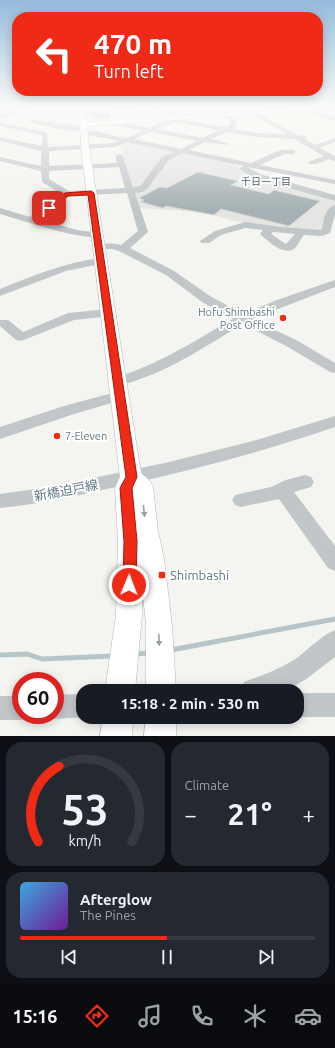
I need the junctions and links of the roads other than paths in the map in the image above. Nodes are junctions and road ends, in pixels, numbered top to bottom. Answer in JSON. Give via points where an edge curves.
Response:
{"nodes":[{"id":1,"x":11,"y":141,"type":"edge"},
{"id":2,"x":44,"y":141,"type":"edge"},
{"id":3,"x":53,"y":141,"type":"edge"},
{"id":4,"x":84,"y":141,"type":"edge"},
{"id":5,"x":110,"y":141,"type":"edge"},
{"id":6,"x":123,"y":141,"type":"edge"},
{"id":7,"x":133,"y":141,"type":"edge"},
{"id":8,"x":201,"y":141,"type":"edge"},
{"id":9,"x":211,"y":141,"type":"edge"},
{"id":10,"x":308,"y":141,"type":"edge"},
{"id":11,"x":310,"y":141,"type":"edge"},
{"id":12,"x":332,"y":141,"type":"edge"},
{"id":13,"x":226,"y":144,"type":"dead end"},
{"id":14,"x":115,"y":145,"type":"junction"},
{"id":15,"x":320,"y":146,"type":"junction"},
{"id":16,"x":44,"y":148,"type":"junction"},
{"id":17,"x":182,"y":151,"type":"junction"},
{"id":18,"x":292,"y":152,"type":"dead end"},
{"id":19,"x":333,"y":157,"type":"edge"},
{"id":20,"x":0,"y":159,"type":"edge"},
{"id":21,"x":11,"y":162,"type":"junction"},
{"id":22,"x":312,"y":162,"type":"dead end"},
{"id":23,"x":241,"y":163,"type":"junction"},
{"id":24,"x":0,"y":165,"type":"edge"},
{"id":25,"x":122,"y":165,"type":"junction"},
{"id":26,"x":252,"y":165,"type":"junction"},
{"id":27,"x":88,"y":166,"type":"junction"},
{"id":28,"x":44,"y":169,"type":"junction"},
{"id":29,"x":335,"y":182,"type":"edge"},
{"id":30,"x":130,"y":191,"type":"junction"},
{"id":31,"x":91,"y":193,"type":"junction"},
{"id":32,"x":67,"y":194,"type":"junction"},
{"id":33,"x":335,"y":198,"type":"edge"},
{"id":34,"x":335,"y":208,"type":"edge"},
{"id":35,"x":0,"y":211,"type":"edge"},
{"id":36,"x":31,"y":220,"type":"junction"},
{"id":37,"x":271,"y":229,"type":"junction"},
{"id":38,"x":331,"y":231,"type":"edge"},
{"id":39,"x":301,"y":232,"type":"junction"},
{"id":40,"x":205,"y":241,"type":"dead end"},
{"id":41,"x":99,"y":248,"type":"junction"},
{"id":42,"x":123,"y":249,"type":"junction"},
{"id":43,"x":335,"y":283,"type":"edge"},
{"id":44,"x":0,"y":293,"type":"edge"},
{"id":45,"x":108,"y":313,"type":"junction"},
{"id":46,"x":243,"y":320,"type":"junction"},
{"id":47,"x":4,"y":323,"type":"dead end"},
{"id":48,"x":335,"y":369,"type":"edge"},
{"id":49,"x":119,"y":388,"type":"junction"},
{"id":50,"x":335,"y":421,"type":"edge"},
{"id":51,"x":0,"y":433,"type":"edge"},
{"id":52,"x":131,"y":477,"type":"junction"},
{"id":53,"x":305,"y":482,"type":"dead end"},
{"id":54,"x":283,"y":491,"type":"junction"},
{"id":55,"x":241,"y":500,"type":"dead end"},
{"id":56,"x":0,"y":501,"type":"edge"},
{"id":57,"x":335,"y":562,"type":"edge"},
{"id":58,"x":332,"y":648,"type":"edge"},
{"id":59,"x":121,"y":684,"type":"edge"},
{"id":60,"x":161,"y":684,"type":"edge"},
{"id":61,"x":275,"y":684,"type":"edge"},
{"id":62,"x":335,"y":705,"type":"edge"},
{"id":63,"x":76,"y":706,"type":"edge"},
{"id":64,"x":64,"y":707,"type":"edge"},
{"id":65,"x":0,"y":708,"type":"edge"},
{"id":66,"x":12,"y":708,"type":"edge"},
{"id":67,"x":304,"y":710,"type":"edge"}],
"edges":[{"from":1,"to":16,"type":"street"},
{"from":2,"to":16,"type":"street"},
{"from":3,"to":16,"type":"street"},
{"from":4,"to":27,"type":"main road"},
{"from":5,"to":14,"type":"street"},
{"from":6,"to":14,"type":"street"},
{"from":7,"to":17,"type":"street"},
{"from":8,"to":17,"type":"street"},
{"from":9,"to":13,"type":"street"},
{"from":10,"to":19,"type":"street"},
{"from":11,"to":15,"type":"street"},
{"from":12,"to":15,"type":"street"},
{"from":14,"to":25,"type":"street"},
{"from":15,"to":19,"type":"street"},
{"from":16,"to":28,"type":"street"},
{"from":17,"to":23,"type":"street"},
{"from":17,"to":30,"type":"street","via":[[164,160],[144,188]]},
{"from":18,"to":26,"type":"street","via":[[283,152]]},
{"from":19,"to":22,"type":"street"},
{"from":20,"to":21,"type":"street"},
{"from":21,"to":24,"type":"street"},
{"from":21,"to":28,"type":"street"},
{"from":23,"to":26,"type":"street"},
{"from":23,"to":33,"type":"street","via":[[241,166],[257,176]]},
{"from":25,"to":27,"type":"street"},
{"from":25,"to":30,"type":"street"},
{"from":26,"to":29,"type":"street"},
{"from":27,"to":28,"type":"street"},
{"from":27,"to":31,"type":"main road"},
{"from":28,"to":32,"type":"street","via":[[45,180]]},
{"from":30,"to":31,"type":"street"},
{"from":30,"to":42,"type":"street","via":[[142,232]]},
{"from":31,"to":32,"type":"street"},
{"from":31,"to":41,"type":"main road"},
{"from":32,"to":36,"type":"street"},
{"from":34,"to":38,"type":"street","via":[[329,214]]},
{"from":35,"to":36,"type":"street"},
{"from":36,"to":41,"type":"street","via":[[76,233]]},
{"from":37,"to":39,"type":"street"},
{"from":37,"to":39,"type":"street","via":[[265,234],[285,248],[291,246]]},
{"from":37,"to":40,"type":"street","via":[[245,225],[218,233]]},
{"from":38,"to":39,"type":"street"},
{"from":41,"to":42,"type":"street","via":[[113,246]]},
{"from":41,"to":44,"type":"street","via":[[90,262],[52,272]]},
{"from":41,"to":45,"type":"main road"},
{"from":42,"to":46,"type":"street","via":[[170,273],[206,299]]},
{"from":43,"to":46,"type":"street","via":[[276,304]]},
{"from":45,"to":47,"type":"street","via":[[72,316],[21,337]]},
{"from":45,"to":49,"type":"main road"},
{"from":46,"to":48,"type":"street","via":[[293,344]]},
{"from":46,"to":49,"type":"street","via":[[133,378]]},
{"from":49,"to":51,"type":"street","via":[[69,410]]},
{"from":49,"to":52,"type":"main road"},
{"from":50,"to":52,"type":"street","name":"新橋迫戸線","via":[[286,439]]},
{"from":52,"to":56,"type":"street","name":"新橋迫戸線","via":[[44,496]]},
{"from":52,"to":59,"type":"main road","via":[[126,488],[130,541],[129,615]]},
{"from":52,"to":60,"type":"main road","one_way":true,"via":[[142,487],[159,625]]},
{"from":53,"to":54,"type":"street"},
{"from":54,"to":55,"type":"street"},
{"from":54,"to":57,"type":"street"},
{"from":58,"to":61,"type":"street","via":[[305,668]]},
{"from":62,"to":67,"type":"street"},
{"from":63,"to":64,"type":"street"},
{"from":65,"to":66,"type":"street"}]}
